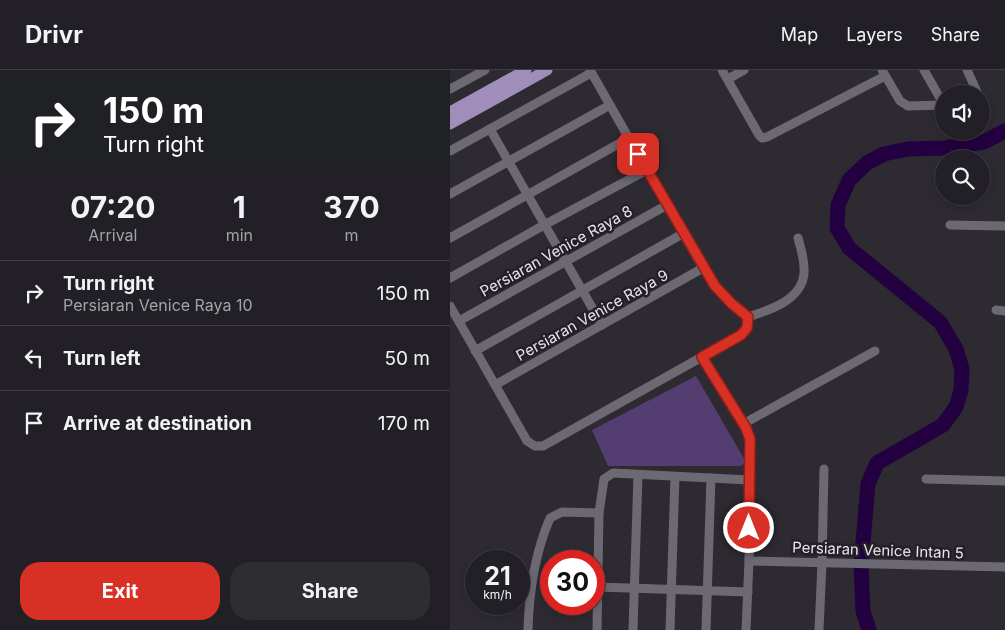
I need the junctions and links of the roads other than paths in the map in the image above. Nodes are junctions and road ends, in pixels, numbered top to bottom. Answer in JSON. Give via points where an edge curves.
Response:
{"nodes":[{"id":1,"x":486,"y":70,"type":"edge"},
{"id":2,"x":526,"y":70,"type":"edge"},
{"id":3,"x":547,"y":70,"type":"edge"},
{"id":4,"x":722,"y":70,"type":"edge"},
{"id":5,"x":744,"y":70,"type":"edge"},
{"id":6,"x":924,"y":70,"type":"edge"},
{"id":7,"x":966,"y":70,"type":"edge"},
{"id":8,"x":590,"y":71,"type":"edge"},
{"id":9,"x":884,"y":73,"type":"edge"},
{"id":10,"x":728,"y":79,"type":"junction"},
{"id":11,"x":974,"y":85,"type":"edge"},
{"id":12,"x":508,"y":86,"type":"junction"},
{"id":13,"x":935,"y":89,"type":"edge"},
{"id":14,"x":450,"y":90,"type":"edge"},
{"id":15,"x":610,"y":105,"type":"junction"},
{"id":16,"x":935,"y":105,"type":"edge"},
{"id":17,"x":450,"y":112,"type":"edge"},
{"id":18,"x":450,"y":124,"type":"edge"},
{"id":19,"x":490,"y":129,"type":"junction"},
{"id":20,"x":629,"y":138,"type":"junction"},
{"id":21,"x":450,"y":151,"type":"edge"},
{"id":22,"x":508,"y":161,"type":"junction"},
{"id":23,"x":647,"y":170,"type":"junction"},
{"id":24,"x":450,"y":194,"type":"edge"},
{"id":25,"x":527,"y":195,"type":"junction"},
{"id":26,"x":667,"y":205,"type":"junction"},
{"id":27,"x":544,"y":225,"type":"junction"},
{"id":28,"x":950,"y":225,"type":"dead end"},
{"id":29,"x":1005,"y":226,"type":"edge"},
{"id":30,"x":684,"y":233,"type":"junction"},
{"id":31,"x":450,"y":238,"type":"edge"},
{"id":32,"x":798,"y":238,"type":"dead end"},
{"id":33,"x":565,"y":262,"type":"junction"},
{"id":34,"x":703,"y":268,"type":"junction"},
{"id":35,"x":450,"y":278,"type":"edge"},
{"id":36,"x":582,"y":292,"type":"junction"},
{"id":37,"x":450,"y":306,"type":"edge"},
{"id":38,"x":748,"y":317,"type":"junction"},
{"id":39,"x":459,"y":321,"type":"junction"},
{"id":40,"x":602,"y":325,"type":"junction"},
{"id":41,"x":475,"y":351,"type":"junction"},
{"id":42,"x":875,"y":351,"type":"dead end"},
{"id":43,"x":702,"y":357,"type":"junction"},
{"id":44,"x":495,"y":385,"type":"junction"},
{"id":45,"x":744,"y":424,"type":"junction"},
{"id":46,"x":824,"y":469,"type":"dead end"},
{"id":47,"x":638,"y":475,"type":"junction"},
{"id":48,"x":675,"y":477,"type":"junction"},
{"id":49,"x":711,"y":478,"type":"junction"},
{"id":50,"x":926,"y":479,"type":"dead end"},
{"id":51,"x":749,"y":480,"type":"junction"},
{"id":52,"x":1005,"y":481,"type":"edge"},
{"id":53,"x":599,"y":513,"type":"junction"},
{"id":54,"x":598,"y":550,"type":"edge"},
{"id":55,"x":749,"y":561,"type":"junction"},
{"id":56,"x":822,"y":562,"type":"junction"},
{"id":57,"x":1005,"y":568,"type":"edge"},
{"id":58,"x":605,"y":587,"type":"edge"},
{"id":59,"x":635,"y":588,"type":"junction"},
{"id":60,"x":672,"y":590,"type":"junction"},
{"id":61,"x":708,"y":591,"type":"junction"},
{"id":62,"x":748,"y":592,"type":"junction"},
{"id":63,"x":597,"y":615,"type":"edge"},
{"id":64,"x":528,"y":630,"type":"edge"},
{"id":65,"x":597,"y":630,"type":"edge"},
{"id":66,"x":633,"y":630,"type":"edge"},
{"id":67,"x":670,"y":630,"type":"edge"},
{"id":68,"x":706,"y":630,"type":"edge"},
{"id":69,"x":746,"y":630,"type":"edge"},
{"id":70,"x":819,"y":630,"type":"edge"}],
"edges":[{"from":1,"to":14,"type":"street"},
{"from":2,"to":12,"type":"main road"},
{"from":3,"to":12,"type":"main road"},
{"from":4,"to":10,"type":"street"},
{"from":5,"to":10,"type":"street"},
{"from":6,"to":13,"type":"street"},
{"from":7,"to":11,"type":"street"},
{"from":8,"to":15,"type":"street"},
{"from":8,"to":19,"type":"street"},
{"from":9,"to":10,"type":"street","via":[[762,138]]},
{"from":9,"to":16,"type":"street","via":[[904,104]]},
{"from":12,"to":17,"type":"main road"},
{"from":12,"to":18,"type":"main road"},
{"from":15,"to":20,"type":"street"},
{"from":15,"to":22,"type":"street"},
{"from":19,"to":21,"type":"street"},
{"from":19,"to":22,"type":"street"},
{"from":20,"to":23,"type":"street"},
{"from":20,"to":25,"type":"street"},
{"from":22,"to":24,"type":"street"},
{"from":22,"to":25,"type":"street"},
{"from":23,"to":26,"type":"street"},
{"from":23,"to":27,"type":"street"},
{"from":25,"to":27,"type":"street"},
{"from":25,"to":31,"type":"street"},
{"from":26,"to":30,"type":"street"},
{"from":26,"to":33,"type":"street","name":"Persiaran Venice Raya 8"},
{"from":27,"to":33,"type":"street"},
{"from":27,"to":35,"type":"street"},
{"from":28,"to":29,"type":"street"},
{"from":30,"to":34,"type":"street"},
{"from":30,"to":36,"type":"street"},
{"from":32,"to":38,"type":"street","via":[[804,260],[799,288],[779,305]]},
{"from":33,"to":36,"type":"street"},
{"from":33,"to":39,"type":"street","name":"Persiaran Venice Raya 8"},
{"from":34,"to":38,"type":"street","via":[[725,297]]},
{"from":34,"to":40,"type":"street","name":"Persiaran Venice Raya 9"},
{"from":36,"to":40,"type":"street"},
{"from":36,"to":41,"type":"street"},
{"from":37,"to":39,"type":"street"},
{"from":38,"to":43,"type":"street","via":[[747,328],[741,335]]},
{"from":39,"to":41,"type":"street"},
{"from":40,"to":44,"type":"street","name":"Persiaran Venice Raya 9"},
{"from":41,"to":44,"type":"street"},
{"from":42,"to":45,"type":"street"},
{"from":43,"to":44,"type":"street","via":[[543,446],[526,441]]},
{"from":43,"to":45,"type":"street"},
{"from":45,"to":51,"type":"street","via":[[750,439]]},
{"from":46,"to":56,"type":"street"},
{"from":47,"to":48,"type":"street"},
{"from":47,"to":53,"type":"street","via":[[613,473],[604,479]]},
{"from":47,"to":59,"type":"street"},
{"from":48,"to":49,"type":"street"},
{"from":48,"to":60,"type":"street"},
{"from":49,"to":51,"type":"street"},
{"from":49,"to":61,"type":"street"},
{"from":50,"to":52,"type":"street"},
{"from":51,"to":55,"type":"street"},
{"from":53,"to":54,"type":"street"},
{"from":53,"to":64,"type":"street","via":[[562,512],[550,518],[542,536],[529,599]]},
{"from":55,"to":56,"type":"street","name":"Persiaran Venice Intan 5"},
{"from":55,"to":62,"type":"street"},
{"from":56,"to":57,"type":"street","name":"Persiaran Venice Intan 5"},
{"from":56,"to":70,"type":"street"},
{"from":58,"to":59,"type":"street"},
{"from":59,"to":60,"type":"street"},
{"from":59,"to":66,"type":"street"},
{"from":60,"to":61,"type":"street"},
{"from":60,"to":67,"type":"street"},
{"from":61,"to":62,"type":"street"},
{"from":61,"to":68,"type":"street"},
{"from":62,"to":69,"type":"street"},
{"from":63,"to":65,"type":"street"}]}
